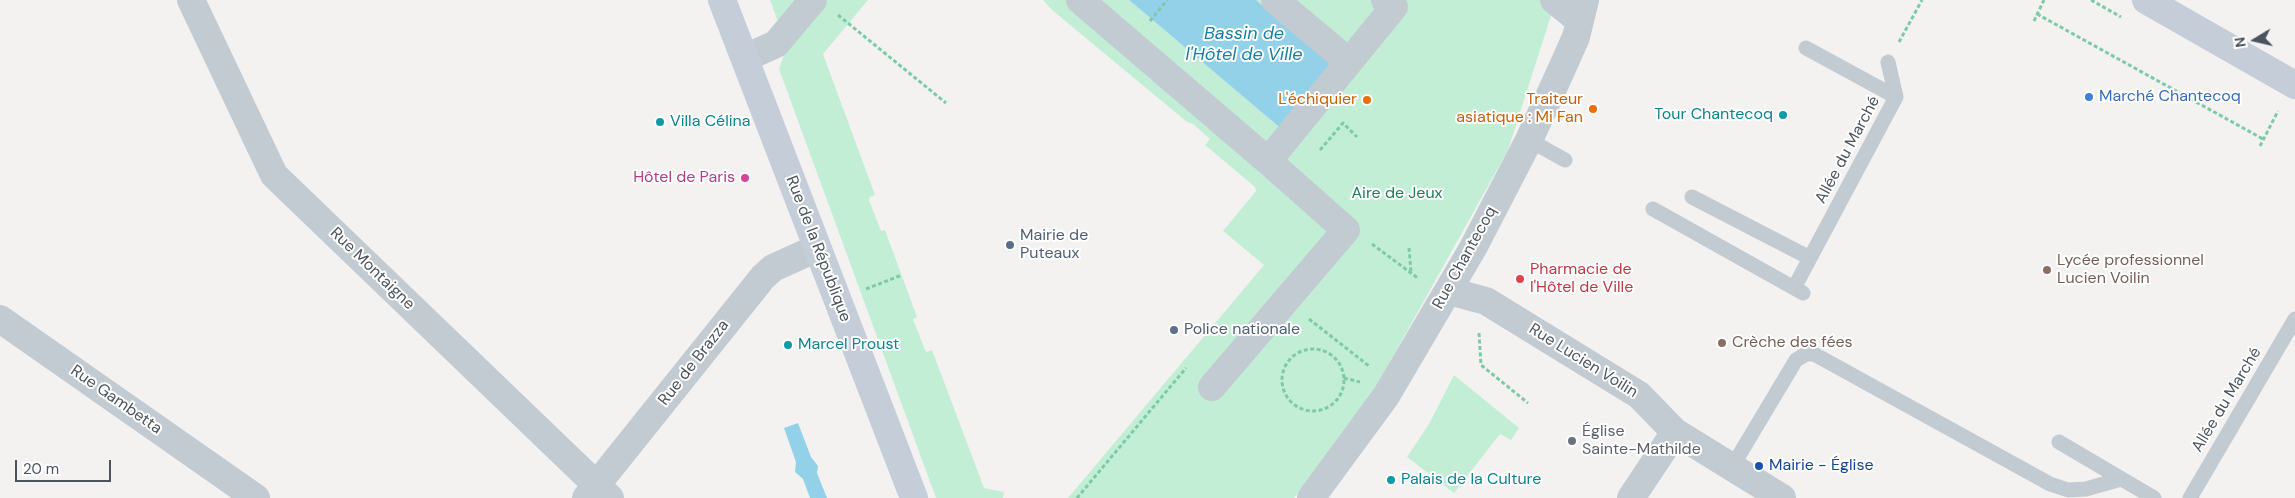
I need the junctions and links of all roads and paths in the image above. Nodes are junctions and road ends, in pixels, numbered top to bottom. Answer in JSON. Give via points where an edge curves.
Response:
{"nodes":[{"id":1,"x":191,"y":0,"type":"edge"},
{"id":2,"x":722,"y":0,"type":"edge"},
{"id":3,"x":1080,"y":0,"type":"edge"},
{"id":4,"x":1275,"y":0,"type":"edge"},
{"id":5,"x":1554,"y":0,"type":"edge"},
{"id":6,"x":1922,"y":0,"type":"edge"},
{"id":7,"x":2044,"y":0,"type":"edge"},
{"id":8,"x":2146,"y":0,"type":"edge"},
{"id":9,"x":1393,"y":2,"type":"edge"},
{"id":10,"x":824,"y":6,"type":"edge"},
{"id":11,"x":1582,"y":10,"type":"edge"},
{"id":12,"x":2037,"y":14,"type":"junction"},
{"id":13,"x":2034,"y":21,"type":"dead end"},
{"id":14,"x":1806,"y":48,"type":"dead end"},
{"id":15,"x":745,"y":58,"type":"junction"},
{"id":16,"x":1349,"y":62,"type":"junction"},
{"id":17,"x":1888,"y":62,"type":"joint"},
{"id":18,"x":2294,"y":84,"type":"edge"},
{"id":19,"x":1896,"y":97,"type":"junction"},
{"id":20,"x":946,"y":103,"type":"dead end"},
{"id":21,"x":1343,"y":123,"type":"dead end"},
{"id":22,"x":1358,"y":137,"type":"dead end"},
{"id":23,"x":2264,"y":139,"type":"junction"},
{"id":24,"x":1529,"y":140,"type":"junction"},
{"id":25,"x":2260,"y":146,"type":"dead end"},
{"id":26,"x":1565,"y":160,"type":"dead end"},
{"id":27,"x":1268,"y":161,"type":"junction"},
{"id":28,"x":1692,"y":197,"type":"dead end"},
{"id":29,"x":1652,"y":209,"type":"dead end"},
{"id":30,"x":1369,"y":241,"type":"dead end"},
{"id":31,"x":817,"y":248,"type":"junction"},
{"id":32,"x":1409,"y":248,"type":"dead end"},
{"id":33,"x":1810,"y":258,"type":"junction"},
{"id":34,"x":1412,"y":273,"type":"junction"},
{"id":35,"x":902,"y":275,"type":"dead end"},
{"id":36,"x":1437,"y":287,"type":"junction"},
{"id":37,"x":866,"y":289,"type":"dead end"},
{"id":38,"x":1286,"y":299,"type":"junction"},
{"id":39,"x":0,"y":319,"type":"edge"},
{"id":40,"x":2295,"y":320,"type":"edge"},
{"id":41,"x":1479,"y":328,"type":"dead end"},
{"id":42,"x":1188,"y":366,"type":"dead end"},
{"id":43,"x":1373,"y":369,"type":"dead end"},
{"id":44,"x":1344,"y":378,"type":"junction"},
{"id":45,"x":1365,"y":383,"type":"dead end"},
{"id":46,"x":1212,"y":387,"type":"dead end"},
{"id":47,"x":1528,"y":403,"type":"dead end"},
{"id":48,"x":1675,"y":432,"type":"junction"},
{"id":49,"x":2059,"y":442,"type":"dead end"},
{"id":50,"x":1732,"y":467,"type":"junction"},
{"id":51,"x":2121,"y":478,"type":"junction"},
{"id":52,"x":597,"y":494,"type":"edge"},
{"id":53,"x":256,"y":498,"type":"edge"},
{"id":54,"x":914,"y":498,"type":"edge"},
{"id":55,"x":1077,"y":498,"type":"edge"},
{"id":56,"x":1311,"y":498,"type":"edge"},
{"id":57,"x":1632,"y":498,"type":"edge"},
{"id":58,"x":1782,"y":498,"type":"edge"},
{"id":59,"x":2154,"y":498,"type":"edge"},
{"id":60,"x":2190,"y":498,"type":"edge"}],
"edges":[{"from":1,"to":52,"type":"street","name":"Rue Montaigne","via":[[274,175]]},
{"from":2,"to":15,"type":"street","name":"Rue de la République"},
{"from":3,"to":27,"type":"street"},
{"from":4,"to":16,"type":"street"},
{"from":5,"to":11,"type":"street"},
{"from":6,"to":17,"type":"path"},
{"from":7,"to":12,"type":"path"},
{"from":8,"to":18,"type":"street"},
{"from":9,"to":16,"type":"street"},
{"from":10,"to":15,"type":"street","via":[[776,44]]},
{"from":10,"to":20,"type":"path"},
{"from":11,"to":24,"type":"street","name":"Rue Chantecoq","via":[[1576,37]]},
{"from":12,"to":13,"type":"path"},
{"from":12,"to":23,"type":"path"},
{"from":14,"to":19,"type":"lane"},
{"from":15,"to":31,"type":"street","name":"Rue de la République"},
{"from":16,"to":27,"type":"street"},
{"from":17,"to":19,"type":"lane","name":"Allée du Marché"},
{"from":18,"to":23,"type":"path"},
{"from":19,"to":33,"type":"lane","name":"Allée du Marché"},
{"from":21,"to":22,"type":"path"},
{"from":23,"to":25,"type":"path"},
{"from":24,"to":26,"type":"lane"},
{"from":24,"to":36,"type":"street","name":"Rue Chantecoq"},
{"from":27,"to":38,"type":"street","via":[[1346,230]]},
{"from":28,"to":33,"type":"lane"},
{"from":29,"to":33,"type":"lane","name":"Allée du Marché","via":[[1799,290]]},
{"from":30,"to":34,"type":"path"},
{"from":31,"to":52,"type":"street","name":"Rue de Brazza","via":[[773,268],[763,277]]},
{"from":31,"to":54,"type":"street","name":"Rue de la République"},
{"from":32,"to":34,"type":"path"},
{"from":34,"to":36,"type":"path"},
{"from":35,"to":37,"type":"path"},
{"from":36,"to":48,"type":"street","name":"Rue Lucien Voilin","via":[[1486,302],[1639,395]]},
{"from":36,"to":56,"type":"street","name":"Rue Chantecoq","via":[[1386,396]]},
{"from":38,"to":43,"type":"path"},
{"from":38,"to":46,"type":"street"},
{"from":39,"to":53,"type":"street","name":"Rue Gambetta"},
{"from":40,"to":60,"type":"lane","name":"Allée du Marché"},
{"from":41,"to":47,"type":"path","via":[[1481,365]]},
{"from":42,"to":55,"type":"path"},
{"from":44,"to":44,"type":"path","via":[[1342,368],[1327,352],[1306,349],[1289,361],[1283,370],[1282,381],[1288,400],[1304,410],[1314,411],[1333,404],[1343,388]]},
{"from":44,"to":45,"type":"path"},
{"from":48,"to":50,"type":"street","name":"Rue Lucien Voilin"},
{"from":48,"to":57,"type":"street"},
{"from":49,"to":51,"type":"lane"},
{"from":50,"to":51,"type":"lane","via":[[1796,360],[1806,354],[1814,354],[2050,484],[2068,490],[2086,489]]},
{"from":50,"to":58,"type":"street","name":"Rue Lucien Voilin"},
{"from":51,"to":59,"type":"lane"}]}
